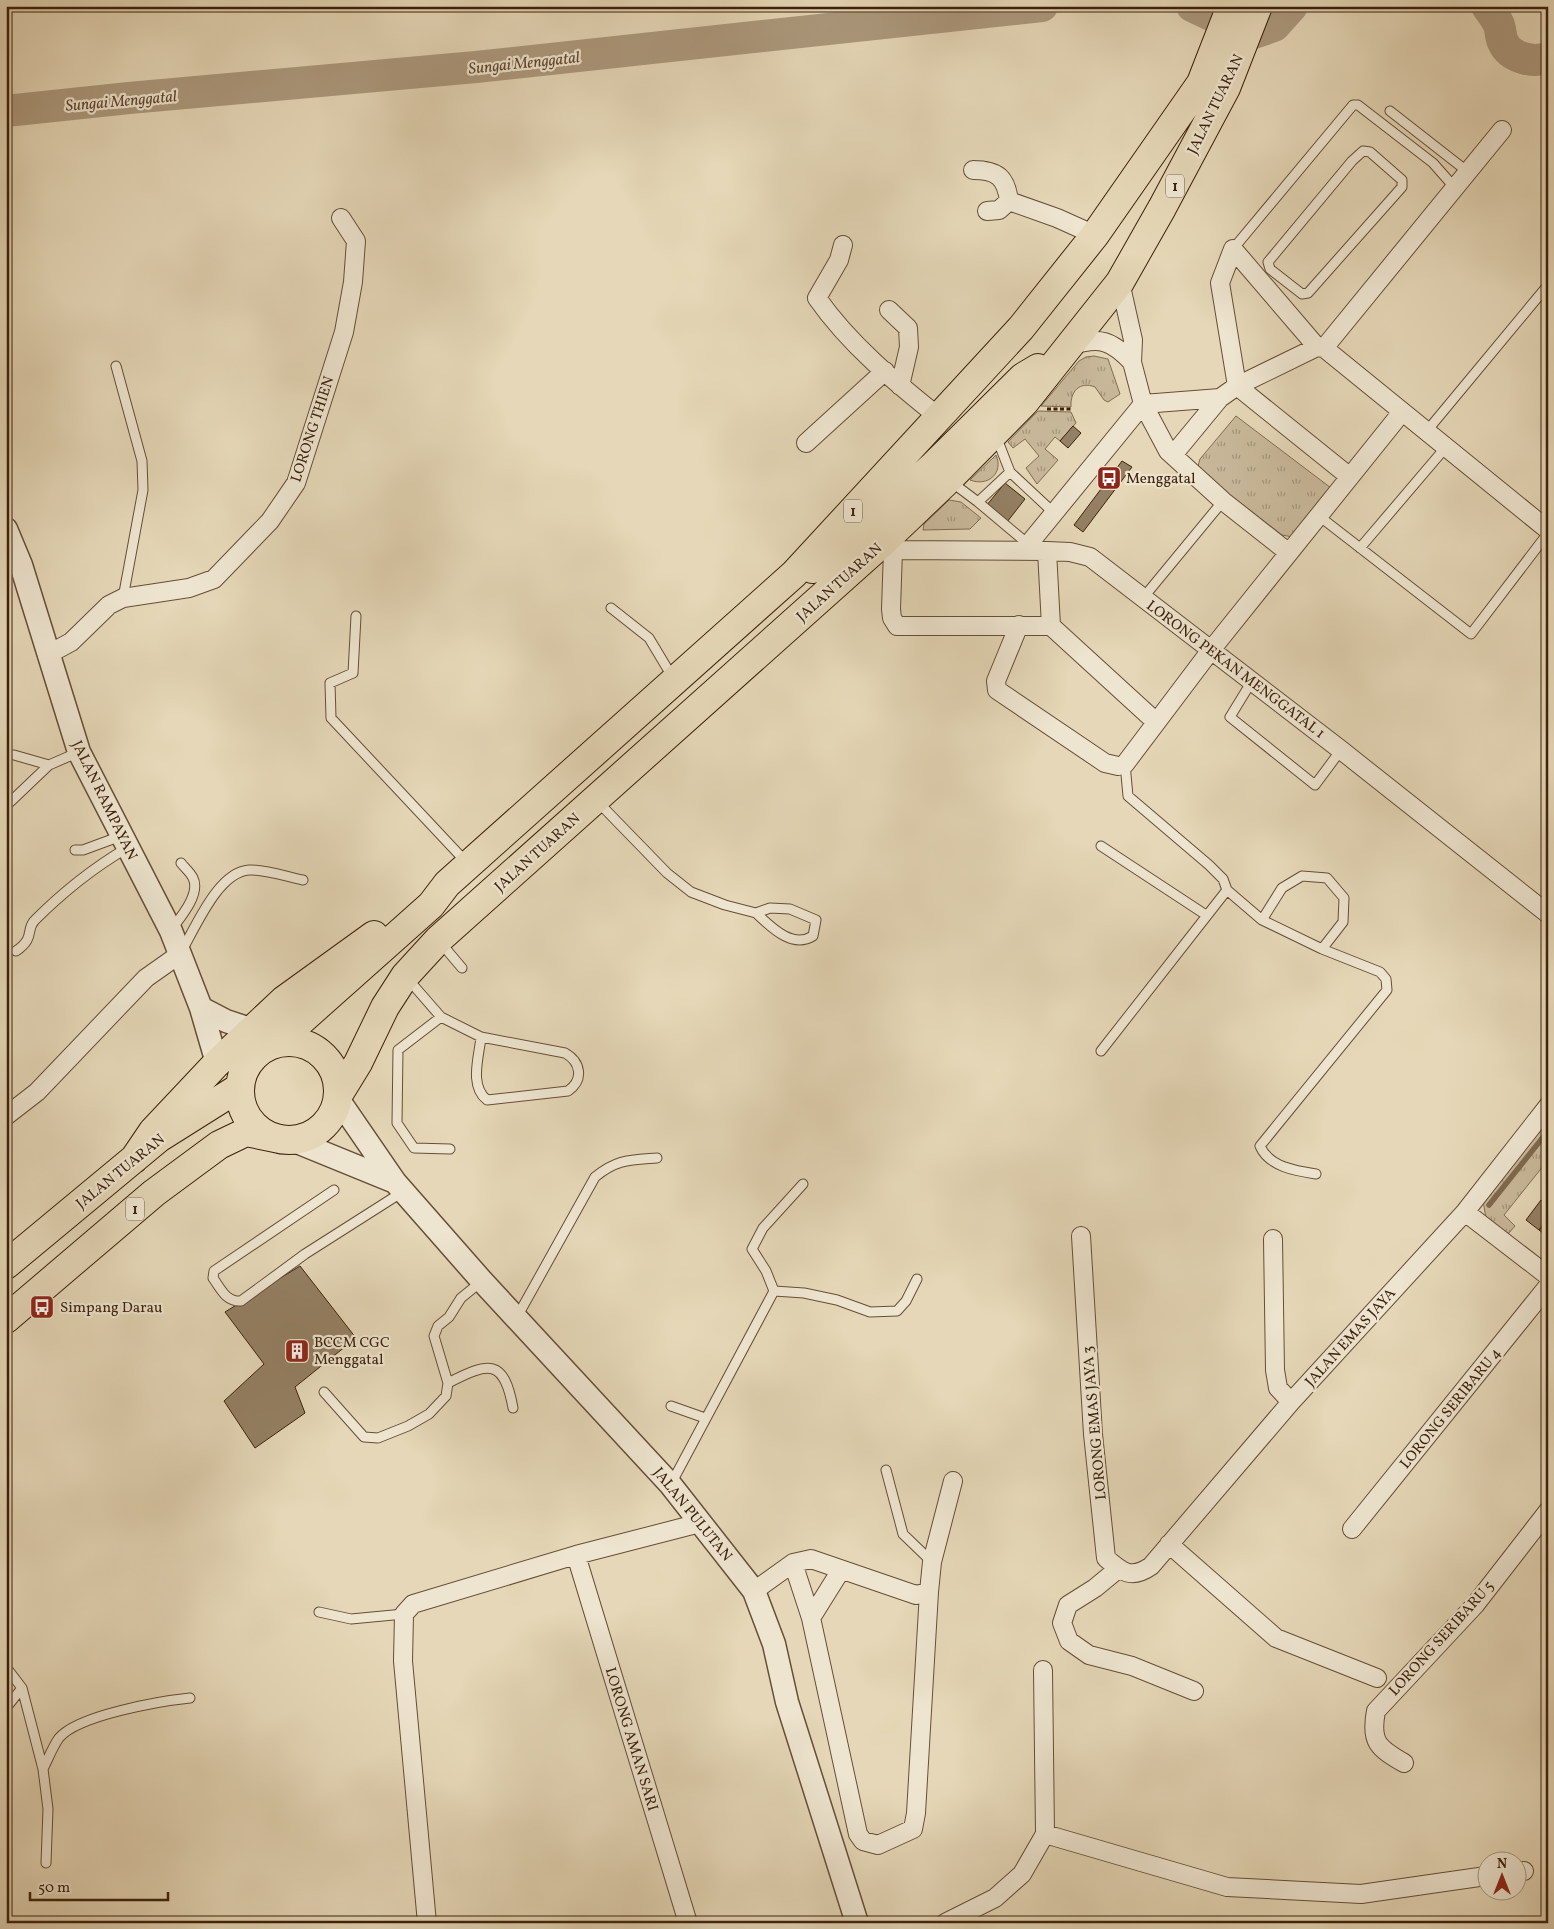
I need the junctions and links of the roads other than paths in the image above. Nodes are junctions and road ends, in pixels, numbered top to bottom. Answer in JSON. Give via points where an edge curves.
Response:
{"nodes":[{"id":1,"x":1231,"y":6,"type":"edge"},
{"id":2,"x":1258,"y":6,"type":"edge"},
{"id":3,"x":1214,"y":85,"type":"junction"},
{"id":4,"x":1390,"y":111,"type":"dead end"},
{"id":5,"x":1502,"y":130,"type":"dead end"},
{"id":6,"x":973,"y":170,"type":"dead end"},
{"id":7,"x":1468,"y":172,"type":"junction"},
{"id":8,"x":1455,"y":188,"type":"junction"},
{"id":9,"x":1009,"y":201,"type":"junction"},
{"id":10,"x":987,"y":211,"type":"dead end"},
{"id":11,"x":341,"y":218,"type":"dead end"},
{"id":12,"x":1094,"y":235,"type":"junction"},
{"id":13,"x":843,"y":245,"type":"dead end"},
{"id":14,"x":1232,"y":249,"type":"junction"},
{"id":15,"x":1120,"y":282,"type":"junction"},
{"id":16,"x":1286,"y":282,"type":"junction"},
{"id":17,"x":1548,"y":285,"type":"edge"},
{"id":18,"x":1273,"y":293,"type":"junction"},
{"id":19,"x":889,"y":310,"type":"dead end"},
{"id":20,"x":1072,"y":345,"type":"junction"},
{"id":21,"x":1320,"y":347,"type":"junction"},
{"id":22,"x":1132,"y":362,"type":"junction"},
{"id":23,"x":116,"y":366,"type":"dead end"},
{"id":24,"x":885,"y":371,"type":"junction"},
{"id":25,"x":900,"y":386,"type":"junction"},
{"id":26,"x":1237,"y":386,"type":"junction"},
{"id":27,"x":1220,"y":398,"type":"junction"},
{"id":28,"x":1143,"y":404,"type":"junction"},
{"id":29,"x":1402,"y":412,"type":"junction"},
{"id":30,"x":940,"y":418,"type":"junction"},
{"id":31,"x":1426,"y":432,"type":"junction"},
{"id":32,"x":995,"y":433,"type":"junction"},
{"id":33,"x":806,"y":443,"type":"dead end"},
{"id":34,"x":1446,"y":447,"type":"junction"},
{"id":35,"x":1173,"y":456,"type":"junction"},
{"id":36,"x":1010,"y":472,"type":"junction"},
{"id":37,"x":1350,"y":477,"type":"junction"},
{"id":38,"x":946,"y":482,"type":"junction"},
{"id":39,"x":1223,"y":501,"type":"junction"},
{"id":40,"x":978,"y":502,"type":"junction"},
{"id":41,"x":1054,"y":513,"type":"junction"},
{"id":42,"x":1319,"y":516,"type":"junction"},
{"id":43,"x":6,"y":530,"type":"edge"},
{"id":44,"x":1548,"y":532,"type":"edge"},
{"id":45,"x":887,"y":547,"type":"junction"},
{"id":46,"x":1026,"y":547,"type":"junction"},
{"id":47,"x":1360,"y":548,"type":"junction"},
{"id":48,"x":1047,"y":551,"type":"junction"},
{"id":49,"x":1289,"y":553,"type":"junction"},
{"id":50,"x":794,"y":574,"type":"junction"},
{"id":51,"x":124,"y":598,"type":"junction"},
{"id":52,"x":1143,"y":598,"type":"junction"},
{"id":53,"x":611,"y":608,"type":"dead end"},
{"id":54,"x":356,"y":616,"type":"dead end"},
{"id":55,"x":1019,"y":624,"type":"junction"},
{"id":56,"x":1051,"y":626,"type":"junction"},
{"id":57,"x":768,"y":647,"type":"junction"},
{"id":58,"x":1211,"y":650,"type":"junction"},
{"id":59,"x":47,"y":656,"type":"junction"},
{"id":60,"x":675,"y":681,"type":"junction"},
{"id":61,"x":1252,"y":681,"type":"junction"},
{"id":62,"x":1156,"y":722,"type":"junction"},
{"id":63,"x":1341,"y":750,"type":"junction"},
{"id":64,"x":79,"y":752,"type":"junction"},
{"id":65,"x":14,"y":755,"type":"dead end"},
{"id":66,"x":1124,"y":764,"type":"junction"},
{"id":67,"x":49,"y":765,"type":"junction"},
{"id":68,"x":595,"y":800,"type":"junction"},
{"id":69,"x":6,"y":806,"type":"edge"},
{"id":70,"x":124,"y":842,"type":"junction"},
{"id":71,"x":1102,"y":846,"type":"dead end"},
{"id":72,"x":75,"y":850,"type":"dead end"},
{"id":73,"x":180,"y":863,"type":"dead end"},
{"id":74,"x":468,"y":865,"type":"junction"},
{"id":75,"x":303,"y":880,"type":"dead end"},
{"id":76,"x":1227,"y":890,"type":"junction"},
{"id":77,"x":756,"y":913,"type":"junction"},
{"id":78,"x":1548,"y":914,"type":"edge"},
{"id":79,"x":1206,"y":915,"type":"junction"},
{"id":80,"x":1262,"y":920,"type":"junction"},
{"id":81,"x":171,"y":931,"type":"junction"},
{"id":82,"x":438,"y":940,"type":"junction"},
{"id":83,"x":1322,"y":949,"type":"junction"},
{"id":84,"x":16,"y":952,"type":"dead end"},
{"id":85,"x":180,"y":954,"type":"junction"},
{"id":86,"x":462,"y":968,"type":"dead end"},
{"id":87,"x":405,"y":976,"type":"junction"},
{"id":88,"x":202,"y":1008,"type":"junction"},
{"id":89,"x":441,"y":1017,"type":"junction"},
{"id":90,"x":264,"y":1037,"type":"junction"},
{"id":91,"x":480,"y":1037,"type":"junction"},
{"id":92,"x":1101,"y":1052,"type":"dead end"},
{"id":93,"x":217,"y":1063,"type":"junction"},
{"id":94,"x":240,"y":1087,"type":"junction"},
{"id":95,"x":338,"y":1096,"type":"junction"},
{"id":96,"x":1548,"y":1106,"type":"edge"},
{"id":97,"x":6,"y":1116,"type":"edge"},
{"id":98,"x":286,"y":1140,"type":"junction"},
{"id":99,"x":450,"y":1149,"type":"dead end"},
{"id":100,"x":657,"y":1158,"type":"dead end"},
{"id":101,"x":134,"y":1159,"type":"junction"},
{"id":102,"x":1316,"y":1174,"type":"dead end"},
{"id":103,"x":803,"y":1184,"type":"dead end"},
{"id":104,"x":399,"y":1186,"type":"junction"},
{"id":105,"x":334,"y":1190,"type":"dead end"},
{"id":106,"x":1465,"y":1212,"type":"junction"},
{"id":107,"x":1081,"y":1236,"type":"dead end"},
{"id":108,"x":1273,"y":1239,"type":"dead end"},
{"id":109,"x":6,"y":1265,"type":"edge"},
{"id":110,"x":1548,"y":1276,"type":"edge"},
{"id":111,"x":917,"y":1279,"type":"dead end"},
{"id":112,"x":482,"y":1281,"type":"junction"},
{"id":113,"x":1548,"y":1286,"type":"edge"},
{"id":114,"x":774,"y":1290,"type":"junction"},
{"id":115,"x":517,"y":1317,"type":"junction"},
{"id":116,"x":6,"y":1319,"type":"edge"},
{"id":117,"x":448,"y":1383,"type":"junction"},
{"id":118,"x":324,"y":1392,"type":"dead end"},
{"id":119,"x":1291,"y":1402,"type":"junction"},
{"id":120,"x":671,"y":1406,"type":"dead end"},
{"id":121,"x":513,"y":1408,"type":"dead end"},
{"id":122,"x":705,"y":1418,"type":"junction"},
{"id":123,"x":886,"y":1470,"type":"dead end"},
{"id":124,"x":953,"y":1481,"type":"dead end"},
{"id":125,"x":670,"y":1484,"type":"junction"},
{"id":126,"x":1548,"y":1512,"type":"edge"},
{"id":127,"x":700,"y":1523,"type":"junction"},
{"id":128,"x":1352,"y":1529,"type":"dead end"},
{"id":129,"x":1170,"y":1544,"type":"junction"},
{"id":130,"x":576,"y":1555,"type":"junction"},
{"id":131,"x":932,"y":1562,"type":"junction"},
{"id":132,"x":793,"y":1563,"type":"junction"},
{"id":133,"x":1118,"y":1569,"type":"junction"},
{"id":134,"x":841,"y":1570,"type":"junction"},
{"id":135,"x":754,"y":1592,"type":"junction"},
{"id":136,"x":929,"y":1592,"type":"junction"},
{"id":137,"x":318,"y":1612,"type":"dead end"},
{"id":138,"x":404,"y":1614,"type":"junction"},
{"id":139,"x":811,"y":1618,"type":"junction"},
{"id":140,"x":6,"y":1667,"type":"edge"},
{"id":141,"x":1043,"y":1670,"type":"dead end"},
{"id":142,"x":1377,"y":1678,"type":"dead end"},
{"id":143,"x":22,"y":1688,"type":"junction"},
{"id":144,"x":1194,"y":1691,"type":"dead end"},
{"id":145,"x":190,"y":1698,"type":"dead end"},
{"id":146,"x":6,"y":1708,"type":"edge"},
{"id":147,"x":1404,"y":1763,"type":"dead end"},
{"id":148,"x":43,"y":1769,"type":"junction"},
{"id":149,"x":1045,"y":1834,"type":"junction"},
{"id":150,"x":46,"y":1863,"type":"dead end"},
{"id":151,"x":1476,"y":1877,"type":"edge"},
{"id":152,"x":427,"y":1923,"type":"edge"},
{"id":153,"x":688,"y":1923,"type":"edge"},
{"id":154,"x":857,"y":1923,"type":"edge"},
{"id":155,"x":945,"y":1923,"type":"edge"}],
"edges":[{"from":1,"to":3,"type":"main road","name":"JALAN TUARAN","number":"1"},
{"from":2,"to":3,"type":"main road","name":"JALAN TUARAN","number":"1"},
{"from":3,"to":12,"type":"main road","name":"JALAN TUARAN","number":"1"},
{"from":3,"to":15,"type":"main road","name":"JALAN TUARAN","number":"1","via":[[1162,208]]},
{"from":4,"to":7,"type":"lane"},
{"from":5,"to":7,"type":"street"},
{"from":6,"to":9,"type":"street","via":[[986,170],[1000,177],[1007,186]]},
{"from":7,"to":8,"type":"street"},
{"from":8,"to":14,"type":"lane","via":[[1433,163],[1358,106],[1353,106]]},
{"from":8,"to":21,"type":"street"},
{"from":9,"to":10,"type":"street","via":[[999,210]]},
{"from":9,"to":12,"type":"street"},
{"from":11,"to":51,"type":"street","name":"LORONG THIEN","via":[[356,241],[353,282],[344,332],[296,483],[270,521],[214,579],[189,588]]},
{"from":12,"to":30,"type":"main road","name":"JALAN TUARAN","number":"1","via":[[1021,328]]},
{"from":13,"to":24,"type":"street","via":[[839,260],[817,298],[830,317]]},
{"from":14,"to":18,"type":"street"},
{"from":14,"to":26,"type":"street","via":[[1220,283]]},
{"from":15,"to":20,"type":"main road","name":"JALAN TUARAN","number":"1"},
{"from":15,"to":22,"type":"street","via":[[1133,340]]},
{"from":16,"to":16,"type":"lane","via":[[1270,269],[1268,262],[1356,157],[1363,151],[1370,152],[1402,180],[1402,187],[1308,293],[1302,294]]},
{"from":16,"to":18,"type":"lane"},
{"from":17,"to":31,"type":"lane"},
{"from":18,"to":21,"type":"street"},
{"from":19,"to":25,"type":"street","via":[[908,328],[910,347]]},
{"from":20,"to":22,"type":"street","via":[[1094,339],[1117,346]]},
{"from":20,"to":32,"type":"main road","name":"JALAN TUARAN","number":"1"},
{"from":20,"to":50,"type":"main road","via":[[1023,377],[825,566]]},
{"from":21,"to":26,"type":"street"},
{"from":21,"to":29,"type":"street"},
{"from":22,"to":28,"type":"street"},
{"from":23,"to":51,"type":"lane","via":[[143,470],[143,490]]},
{"from":24,"to":25,"type":"street"},
{"from":24,"to":33,"type":"street"},
{"from":25,"to":30,"type":"street"},
{"from":26,"to":27,"type":"street"},
{"from":26,"to":37,"type":"street"},
{"from":27,"to":28,"type":"street"},
{"from":27,"to":35,"type":"street"},
{"from":28,"to":35,"type":"street"},
{"from":28,"to":41,"type":"street"},
{"from":29,"to":31,"type":"street"},
{"from":29,"to":37,"type":"street"},
{"from":30,"to":50,"type":"main road","name":"JALAN TUARAN","number":"1"},
{"from":31,"to":34,"type":"street"},
{"from":32,"to":36,"type":"lane"},
{"from":32,"to":38,"type":"main road","name":"JALAN TUARAN","number":"1"},
{"from":34,"to":44,"type":"street"},
{"from":34,"to":47,"type":"lane"},
{"from":35,"to":39,"type":"street"},
{"from":36,"to":40,"type":"lane"},
{"from":36,"to":41,"type":"lane"},
{"from":37,"to":42,"type":"street"},
{"from":38,"to":40,"type":"lane"},
{"from":38,"to":45,"type":"main road","name":"JALAN TUARAN","number":"1"},
{"from":39,"to":49,"type":"street"},
{"from":39,"to":52,"type":"lane"},
{"from":40,"to":46,"type":"lane"},
{"from":41,"to":46,"type":"street"},
{"from":42,"to":47,"type":"lane"},
{"from":42,"to":49,"type":"street"},
{"from":43,"to":59,"type":"street","name":"JALAN RAMPAYAN","via":[[21,565]]},
{"from":44,"to":47,"type":"lane","via":[[1471,634]]},
{"from":45,"to":46,"type":"street","name":"LORONG PEKAN MENGGATAL 1"},
{"from":45,"to":55,"type":"street","via":[[892,618],[897,626]]},
{"from":45,"to":57,"type":"main road","name":"JALAN TUARAN","number":"1"},
{"from":46,"to":48,"type":"street","name":"LORONG PEKAN MENGGATAL 1"},
{"from":48,"to":52,"type":"street","name":"LORONG PEKAN MENGGATAL 1","via":[[1090,557]]},
{"from":48,"to":56,"type":"street"},
{"from":49,"to":58,"type":"street"},
{"from":50,"to":60,"type":"main road","name":"JALAN TUARAN","number":"1"},
{"from":51,"to":59,"type":"street","name":"LORONG THIEN","via":[[109,606],[71,642]]},
{"from":52,"to":58,"type":"street","name":"LORONG PEKAN MENGGATAL 1"},
{"from":53,"to":60,"type":"lane","via":[[649,638]]},
{"from":54,"to":74,"type":"lane","via":[[353,673],[330,683],[331,718]]},
{"from":55,"to":56,"type":"street"},
{"from":55,"to":66,"type":"street","via":[[996,681],[998,690],[1105,763]]},
{"from":56,"to":62,"type":"street"},
{"from":57,"to":68,"type":"main road","name":"JALAN TUARAN","number":"1"},
{"from":57,"to":74,"type":"main road","via":[[781,628],[776,617],[767,618],[492,864]]},
{"from":58,"to":61,"type":"street","name":"LORONG PEKAN MENGGATAL 1"},
{"from":58,"to":62,"type":"street"},
{"from":59,"to":64,"type":"street","name":"JALAN RAMPAYAN"},
{"from":60,"to":74,"type":"main road","name":"JALAN TUARAN","number":"1"},
{"from":61,"to":63,"type":"street","name":"LORONG PEKAN MENGGATAL 1"},
{"from":61,"to":63,"type":"lane","via":[[1230,717],[1315,785]]},
{"from":62,"to":66,"type":"street"},
{"from":63,"to":78,"type":"street","name":"LORONG PEKAN MENGGATAL 1"},
{"from":64,"to":67,"type":"lane"},
{"from":64,"to":70,"type":"street","name":"JALAN RAMPAYAN"},
{"from":65,"to":67,"type":"lane"},
{"from":66,"to":76,"type":"lane","via":[[1128,796],[1209,864],[1224,879]]},
{"from":67,"to":69,"type":"lane"},
{"from":68,"to":77,"type":"lane","via":[[661,868],[691,892]]},
{"from":68,"to":82,"type":"main road","name":"JALAN TUARAN","number":"1"},
{"from":70,"to":72,"type":"lane"},
{"from":70,"to":81,"type":"street","name":"JALAN RAMPAYAN"},
{"from":70,"to":84,"type":"lane","via":[[33,922],[30,937]]},
{"from":71,"to":79,"type":"lane"},
{"from":73,"to":81,"type":"lane","via":[[194,878],[195,891]]},
{"from":74,"to":90,"type":"main road","name":"JALAN TUARAN","number":"1","via":[[447,884],[431,905]]},
{"from":75,"to":85,"type":"lane","via":[[249,870],[234,875],[209,903]]},
{"from":76,"to":79,"type":"lane"},
{"from":76,"to":80,"type":"lane"},
{"from":77,"to":77,"type":"lane","via":[[770,908],[790,909],[807,915],[816,920],[813,936],[807,940],[793,939],[777,932]]},
{"from":79,"to":92,"type":"lane"},
{"from":80,"to":83,"type":"lane"},
{"from":80,"to":83,"type":"lane","via":[[1282,888],[1302,876],[1327,878],[1344,898],[1343,922]]},
{"from":81,"to":85,"type":"street","name":"JALAN RAMPAYAN"},
{"from":82,"to":86,"type":"lane"},
{"from":82,"to":87,"type":"main road","name":"JALAN TUARAN","number":"1"},
{"from":83,"to":102,"type":"lane","via":[[1380,972],[1386,979],[1387,990],[1260,1146],[1263,1154],[1289,1170]]},
{"from":85,"to":88,"type":"street","name":"JALAN RAMPAYAN"},
{"from":85,"to":97,"type":"street","via":[[146,978],[37,1092]]},
{"from":87,"to":89,"type":"lane"},
{"from":87,"to":95,"type":"main road","name":"JALAN TUARAN","number":"1"},
{"from":88,"to":90,"type":"street"},
{"from":88,"to":93,"type":"street","name":"JALAN RAMPAYAN"},
{"from":89,"to":91,"type":"lane"},
{"from":89,"to":99,"type":"lane","via":[[398,1050],[396,1123],[414,1148]]},
{"from":90,"to":93,"type":"main road"},
{"from":90,"to":94,"type":"main road","number":"1","via":[[243,1074]]},
{"from":90,"to":95,"type":"main road","number":"1","via":[[298,1042],[320,1052],[334,1071]]},
{"from":91,"to":91,"type":"lane","via":[[565,1053],[577,1063],[576,1083],[568,1092],[487,1100],[479,1092],[476,1082]]},
{"from":93,"to":101,"type":"main road","via":[[153,1131]]},
{"from":94,"to":98,"type":"main road","via":[[242,1104],[250,1121],[263,1133]]},
{"from":94,"to":101,"type":"main road","name":"JALAN TUARAN","via":[[159,1138]]},
{"from":95,"to":98,"type":"main road","number":"1","via":[[332,1114],[322,1127],[303,1138]]},
{"from":95,"to":104,"type":"street","name":"JALAN PULUTAN"},
{"from":96,"to":106,"type":"street","name":"JALAN EMAS JAYA"},
{"from":98,"to":104,"type":"street","name":"JALAN PULUTAN"},
{"from":98,"to":116,"type":"main road","number":"1","via":[[246,1132],[219,1145],[154,1193]]},
{"from":100,"to":115,"type":"lane","via":[[623,1161],[610,1165],[595,1177]]},
{"from":101,"to":109,"type":"main road","name":"JALAN TUARAN"},
{"from":103,"to":114,"type":"lane","via":[[763,1228],[752,1249]]},
{"from":104,"to":105,"type":"lane","via":[[241,1302],[227,1298],[213,1278],[214,1271]]},
{"from":104,"to":112,"type":"street","name":"JALAN PULUTAN"},
{"from":106,"to":110,"type":"street"},
{"from":106,"to":119,"type":"street","name":"JALAN EMAS JAYA"},
{"from":107,"to":133,"type":"street","name":"LORONG EMAS JAYA 3","via":[[1093,1434],[1106,1558]]},
{"from":108,"to":119,"type":"street","via":[[1275,1370],[1278,1388]]},
{"from":111,"to":114,"type":"lane","via":[[897,1311],[870,1312],[829,1298]]},
{"from":112,"to":115,"type":"street","name":"JALAN PULUTAN"},
{"from":112,"to":117,"type":"lane","via":[[461,1298],[449,1317],[438,1326],[434,1336]]},
{"from":113,"to":128,"type":"street","name":"LORONG SERIBARU 4"},
{"from":114,"to":122,"type":"lane"},
{"from":115,"to":125,"type":"street","name":"JALAN PULUTAN"},
{"from":117,"to":118,"type":"lane","via":[[446,1396],[429,1414],[378,1438],[364,1437]]},
{"from":117,"to":121,"type":"lane","via":[[480,1368],[492,1369],[502,1374],[508,1385]]},
{"from":119,"to":129,"type":"street","name":"JALAN EMAS JAYA"},
{"from":120,"to":122,"type":"lane"},
{"from":122,"to":125,"type":"lane"},
{"from":123,"to":131,"type":"lane","via":[[903,1534]]},
{"from":124,"to":131,"type":"street"},
{"from":125,"to":127,"type":"street","name":"JALAN PULUTAN"},
{"from":126,"to":147,"type":"street","name":"LORONG SERIBARU 5","via":[[1475,1605],[1376,1710],[1375,1740],[1383,1751]]},
{"from":127,"to":130,"type":"street"},
{"from":127,"to":135,"type":"street","name":"JALAN PULUTAN"},
{"from":129,"to":133,"type":"street","name":"JALAN EMAS JAYA","via":[[1141,1573],[1129,1574]]},
{"from":129,"to":142,"type":"street","via":[[1276,1638]]},
{"from":130,"to":138,"type":"street","via":[[413,1604]]},
{"from":130,"to":153,"type":"street","name":"LORONG AMAN SARI"},
{"from":131,"to":136,"type":"street"},
{"from":132,"to":134,"type":"street","via":[[812,1559]]},
{"from":132,"to":135,"type":"street"},
{"from":132,"to":139,"type":"street"},
{"from":133,"to":144,"type":"street","via":[[1068,1605],[1062,1623],[1069,1640],[1089,1655],[1132,1666]]},
{"from":134,"to":136,"type":"street","via":[[916,1595]]},
{"from":134,"to":139,"type":"street"},
{"from":135,"to":154,"type":"street","name":"JALAN PULUTAN","via":[[774,1644],[787,1702]]},
{"from":136,"to":139,"type":"street","via":[[916,1813],[912,1829],[878,1845],[863,1842],[858,1834]]},
{"from":137,"to":138,"type":"lane","via":[[351,1619]]},
{"from":138,"to":152,"type":"street","via":[[403,1661]]},
{"from":140,"to":143,"type":"lane"},
{"from":141,"to":149,"type":"street"},
{"from":143,"to":146,"type":"lane"},
{"from":143,"to":148,"type":"lane"},
{"from":145,"to":148,"type":"lane","via":[[149,1702],[86,1722],[60,1737]]},
{"from":148,"to":150,"type":"lane","via":[[48,1809]]},
{"from":149,"to":151,"type":"street","via":[[1227,1887],[1361,1894]]},
{"from":149,"to":155,"type":"street","via":[[1022,1874],[995,1898]]}]}
